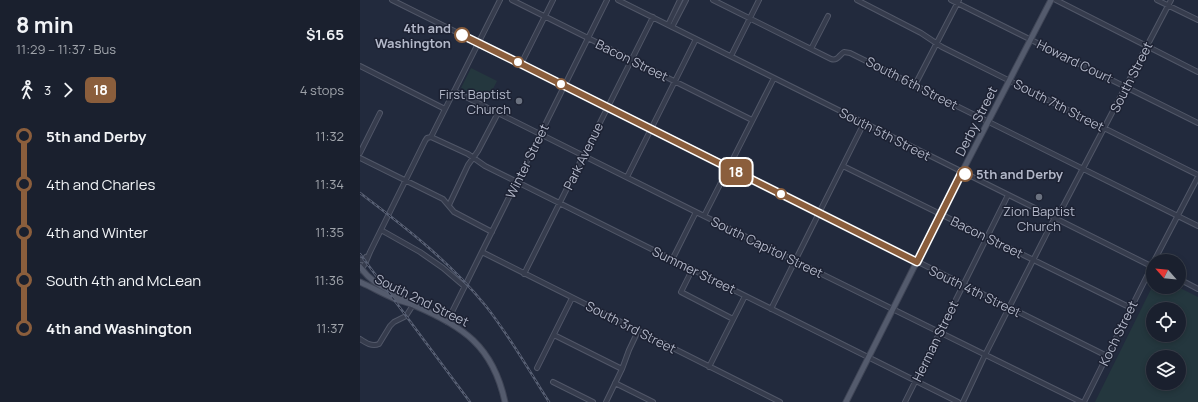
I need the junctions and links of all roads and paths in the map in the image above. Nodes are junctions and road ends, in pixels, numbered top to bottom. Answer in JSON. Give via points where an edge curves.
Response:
{"nodes":[{"id":1,"x":392,"y":0,"type":"edge"},
{"id":2,"x":500,"y":0,"type":"edge"},
{"id":3,"x":512,"y":0,"type":"edge"},
{"id":4,"x":553,"y":0,"type":"edge"},
{"id":5,"x":607,"y":0,"type":"edge"},
{"id":6,"x":618,"y":0,"type":"edge"},
{"id":7,"x":680,"y":0,"type":"edge"},
{"id":8,"x":686,"y":0,"type":"edge"},
{"id":9,"x":712,"y":0,"type":"edge"},
{"id":10,"x":759,"y":0,"type":"edge"},
{"id":11,"x":857,"y":0,"type":"edge"},
{"id":12,"x":951,"y":0,"type":"edge"},
{"id":13,"x":1051,"y":0,"type":"edge"},
{"id":14,"x":1056,"y":0,"type":"edge"},
{"id":15,"x":1157,"y":0,"type":"edge"},
{"id":16,"x":1171,"y":0,"type":"edge"},
{"id":17,"x":958,"y":1,"type":"edge"},
{"id":18,"x":1168,"y":6,"type":"junction"},
{"id":19,"x":828,"y":16,"type":"dead end"},
{"id":20,"x":545,"y":17,"type":"junction"},
{"id":21,"x":653,"y":17,"type":"junction"},
{"id":22,"x":750,"y":18,"type":"junction"},
{"id":23,"x":1198,"y":20,"type":"edge"},
{"id":24,"x":670,"y":26,"type":"junction"},
{"id":25,"x":588,"y":38,"type":"junction"},
{"id":26,"x":696,"y":39,"type":"junction"},
{"id":27,"x":1031,"y":40,"type":"junction"},
{"id":28,"x":478,"y":43,"type":"junction"},
{"id":29,"x":936,"y":43,"type":"junction"},
{"id":30,"x":1147,"y":46,"type":"junction"},
{"id":31,"x":811,"y":49,"type":"junction"},
{"id":32,"x":731,"y":56,"type":"junction"},
{"id":33,"x":631,"y":60,"type":"junction"},
{"id":34,"x":521,"y":64,"type":"junction"},
{"id":35,"x":360,"y":66,"type":"edge"},
{"id":36,"x":1198,"y":72,"type":"edge"},
{"id":37,"x":774,"y":78,"type":"junction"},
{"id":38,"x":1009,"y":80,"type":"junction"},
{"id":39,"x":675,"y":81,"type":"junction"},
{"id":40,"x":564,"y":85,"type":"junction"},
{"id":41,"x":915,"y":85,"type":"junction"},
{"id":42,"x":1126,"y":86,"type":"junction"},
{"id":43,"x":454,"y":91,"type":"junction"},
{"id":44,"x":608,"y":108,"type":"junction"},
{"id":45,"x":445,"y":109,"type":"junction"},
{"id":46,"x":380,"y":113,"type":"dead end"},
{"id":47,"x":498,"y":113,"type":"junction"},
{"id":48,"x":752,"y":120,"type":"junction"},
{"id":49,"x":988,"y":122,"type":"junction"},
{"id":50,"x":864,"y":123,"type":"junction"},
{"id":51,"x":1198,"y":123,"type":"edge"},
{"id":52,"x":1104,"y":128,"type":"junction"},
{"id":53,"x":651,"y":129,"type":"junction"},
{"id":54,"x":540,"y":134,"type":"junction"},
{"id":55,"x":431,"y":137,"type":"junction"},
{"id":56,"x":360,"y":152,"type":"edge"},
{"id":57,"x":584,"y":156,"type":"junction"},
{"id":58,"x":360,"y":158,"type":"edge"},
{"id":59,"x":473,"y":159,"type":"junction"},
{"id":60,"x":843,"y":166,"type":"junction"},
{"id":61,"x":728,"y":168,"type":"junction"},
{"id":62,"x":1083,"y":169,"type":"junction"},
{"id":63,"x":962,"y":172,"type":"junction"},
{"id":64,"x":1198,"y":176,"type":"edge"},
{"id":65,"x":627,"y":177,"type":"junction"},
{"id":66,"x":406,"y":181,"type":"junction"},
{"id":67,"x":516,"y":182,"type":"junction"},
{"id":68,"x":1008,"y":195,"type":"junction"},
{"id":69,"x":560,"y":204,"type":"junction"},
{"id":70,"x":448,"y":205,"type":"junction"},
{"id":71,"x":696,"y":212,"type":"junction"},
{"id":72,"x":819,"y":213,"type":"junction"},
{"id":73,"x":940,"y":214,"type":"junction"},
{"id":74,"x":704,"y":216,"type":"junction"},
{"id":75,"x":1178,"y":216,"type":"junction"},
{"id":76,"x":1056,"y":218,"type":"junction"},
{"id":77,"x":1198,"y":226,"type":"edge"},
{"id":78,"x":381,"y":230,"type":"junction"},
{"id":79,"x":492,"y":232,"type":"junction"},
{"id":80,"x":987,"y":238,"type":"junction"},
{"id":81,"x":370,"y":252,"type":"junction"},
{"id":82,"x":482,"y":252,"type":"junction"},
{"id":83,"x":1158,"y":254,"type":"edge"},
{"id":84,"x":360,"y":260,"type":"edge"},
{"id":85,"x":672,"y":260,"type":"junction"},
{"id":86,"x":1033,"y":260,"type":"junction"},
{"id":87,"x":795,"y":261,"type":"junction"},
{"id":88,"x":917,"y":262,"type":"junction"},
{"id":89,"x":1146,"y":263,"type":"edge"},
{"id":90,"x":360,"y":269,"type":"edge"},
{"id":91,"x":692,"y":270,"type":"junction"},
{"id":92,"x":524,"y":274,"type":"junction"},
{"id":93,"x":1146,"y":279,"type":"edge"},
{"id":94,"x":360,"y":282,"type":"edge"},
{"id":95,"x":1186,"y":283,"type":"edge"},
{"id":96,"x":963,"y":284,"type":"junction"},
{"id":97,"x":464,"y":286,"type":"junction"},
{"id":98,"x":1198,"y":289,"type":"edge"},
{"id":99,"x":745,"y":296,"type":"junction"},
{"id":100,"x":572,"y":298,"type":"junction"},
{"id":101,"x":413,"y":305,"type":"junction"},
{"id":102,"x":1009,"y":308,"type":"junction"},
{"id":103,"x":1131,"y":308,"type":"junction"},
{"id":104,"x":771,"y":309,"type":"junction"},
{"id":105,"x":893,"y":309,"type":"junction"},
{"id":106,"x":733,"y":319,"type":"junction"},
{"id":107,"x":447,"y":322,"type":"junction"},
{"id":108,"x":638,"y":331,"type":"junction"},
{"id":109,"x":939,"y":332,"type":"junction"},
{"id":110,"x":554,"y":335,"type":"junction"},
{"id":111,"x":360,"y":339,"type":"edge"},
{"id":112,"x":985,"y":355,"type":"junction"},
{"id":113,"x":1107,"y":356,"type":"junction"},
{"id":114,"x":868,"y":358,"type":"junction"},
{"id":115,"x":709,"y":366,"type":"junction"},
{"id":116,"x":536,"y":368,"type":"dead end"},
{"id":117,"x":622,"y":369,"type":"junction"},
{"id":118,"x":916,"y":380,"type":"junction"},
{"id":119,"x":553,"y":382,"type":"dead end"},
{"id":120,"x":615,"y":383,"type":"junction"},
{"id":121,"x":506,"y":402,"type":"edge"},
{"id":122,"x":593,"y":402,"type":"edge"},
{"id":123,"x":606,"y":402,"type":"edge"},
{"id":124,"x":653,"y":402,"type":"edge"},
{"id":125,"x":780,"y":402,"type":"edge"},
{"id":126,"x":846,"y":402,"type":"edge"},
{"id":127,"x":905,"y":402,"type":"edge"},
{"id":128,"x":958,"y":402,"type":"edge"},
{"id":129,"x":963,"y":402,"type":"edge"},
{"id":130,"x":1081,"y":402,"type":"edge"},
{"id":131,"x":1084,"y":402,"type":"edge"}],
"edges":[{"from":1,"to":28,"type":"street","name":"South 4th Street"},
{"from":2,"to":28,"type":"street"},
{"from":3,"to":20,"type":"street","name":"Bacon Street"},
{"from":4,"to":20,"type":"street"},
{"from":5,"to":25,"type":"street","name":"Winter Street"},
{"from":6,"to":21,"type":"street","name":"South 5th Street"},
{"from":7,"to":24,"type":"street"},
{"from":8,"to":24,"type":"street"},
{"from":9,"to":22,"type":"street","name":"South 6th Street"},
{"from":10,"to":22,"type":"street"},
{"from":11,"to":29,"type":"street","name":"South 7th Street"},
{"from":12,"to":17,"type":"street","name":"Howard Court"},
{"from":13,"to":27,"type":"main road","name":"Derby Street"},
{"from":14,"to":30,"type":"street"},
{"from":15,"to":18,"type":"street"},
{"from":16,"to":18,"type":"street","name":"South Street"},
{"from":17,"to":27,"type":"street","name":"Howard Court"},
{"from":17,"to":29,"type":"street"},
{"from":18,"to":23,"type":"street"},
{"from":18,"to":30,"type":"street","name":"South Street"},
{"from":19,"to":31,"type":"street"},
{"from":20,"to":25,"type":"street","name":"Bacon Street"},
{"from":20,"to":34,"type":"street"},
{"from":21,"to":24,"type":"street","name":"South 5th Street"},
{"from":21,"to":33,"type":"street","name":"Park Avenue"},
{"from":22,"to":31,"type":"street","name":"South 6th Street"},
{"from":22,"to":32,"type":"street"},
{"from":24,"to":26,"type":"street","name":"South 5th Street"},
{"from":25,"to":33,"type":"street","name":"Bacon Street"},
{"from":25,"to":40,"type":"street","name":"Winter Street"},
{"from":26,"to":32,"type":"street","name":"South 5th Street"},
{"from":26,"to":39,"type":"street"},
{"from":27,"to":38,"type":"main road","name":"Derby Street"},
{"from":27,"to":42,"type":"street","name":"Howard Court"},
{"from":28,"to":34,"type":"street","name":"South 4th Street"},
{"from":28,"to":43,"type":"street"},
{"from":29,"to":38,"type":"street","name":"South 7th Street"},
{"from":29,"to":41,"type":"street"},
{"from":30,"to":36,"type":"street"},
{"from":30,"to":42,"type":"street","name":"South Street"},
{"from":31,"to":41,"type":"street","name":"South 6th Street","via":[[834,60],[843,52],[847,52]]},
{"from":32,"to":37,"type":"street","name":"South 5th Street"},
{"from":33,"to":39,"type":"street","name":"Bacon Street"},
{"from":33,"to":44,"type":"street","name":"Park Avenue"},
{"from":34,"to":40,"type":"street","name":"South 4th Street"},
{"from":35,"to":45,"type":"street"},
{"from":37,"to":48,"type":"street"},
{"from":37,"to":50,"type":"street","name":"South 5th Street"},
{"from":38,"to":49,"type":"main road","name":"Derby Street"},
{"from":38,"to":52,"type":"street","name":"South 7th Street"},
{"from":39,"to":48,"type":"street","name":"Bacon Street"},
{"from":39,"to":53,"type":"street"},
{"from":40,"to":44,"type":"street","name":"South 4th Street"},
{"from":40,"to":54,"type":"street","name":"Winter Street"},
{"from":41,"to":49,"type":"street","name":"South 6th Street"},
{"from":42,"to":51,"type":"street","name":"Howard Court"},
{"from":42,"to":52,"type":"street","name":"South Street"},
{"from":43,"to":45,"type":"street"},
{"from":43,"to":47,"type":"street","name":"South Capitol Street"},
{"from":44,"to":53,"type":"street","name":"South 4th Street"},
{"from":44,"to":57,"type":"street","name":"Park Avenue"},
{"from":45,"to":55,"type":"street"},
{"from":46,"to":56,"type":"street"},
{"from":47,"to":54,"type":"street","name":"South Capitol Street"},
{"from":47,"to":59,"type":"street"},
{"from":48,"to":61,"type":"street"},
{"from":49,"to":62,"type":"street","name":"South 6th Street"},
{"from":49,"to":63,"type":"main road","name":"Derby Street"},
{"from":50,"to":60,"type":"street"},
{"from":50,"to":63,"type":"street","name":"South 5th Street"},
{"from":52,"to":62,"type":"street","name":"South Street"},
{"from":52,"to":64,"type":"street","name":"South 7th Street"},
{"from":53,"to":61,"type":"street","name":"South 4th Street"},
{"from":53,"to":65,"type":"street"},
{"from":54,"to":57,"type":"street","name":"South Capitol Street"},
{"from":54,"to":67,"type":"street","name":"Winter Street"},
{"from":55,"to":59,"type":"street","name":"Summer Street","via":[[468,154]]},
{"from":55,"to":66,"type":"street","via":[[425,141]]},
{"from":57,"to":65,"type":"street","name":"South Capitol Street"},
{"from":57,"to":69,"type":"street","name":"Park Avenue"},
{"from":58,"to":66,"type":"street"},
{"from":59,"to":67,"type":"street","name":"Summer Street"},
{"from":59,"to":70,"type":"street"},
{"from":60,"to":72,"type":"street"},
{"from":60,"to":73,"type":"street","name":"Bacon Street"},
{"from":61,"to":72,"type":"street","name":"South 4th Street"},
{"from":61,"to":74,"type":"street"},
{"from":62,"to":75,"type":"street","name":"South 6th Street"},
{"from":62,"to":76,"type":"street","name":"South Street"},
{"from":63,"to":68,"type":"street","name":"South 5th Street"},
{"from":63,"to":73,"type":"main road","name":"Derby Street"},
{"from":64,"to":75,"type":"street"},
{"from":65,"to":71,"type":"street","name":"South Capitol Street"},
{"from":66,"to":70,"type":"street","via":[[444,200]]},
{"from":66,"to":78,"type":"street"},
{"from":67,"to":69,"type":"street","name":"Summer Street"},
{"from":67,"to":79,"type":"street","name":"Winter Street"},
{"from":68,"to":76,"type":"street","name":"South 5th Street"},
{"from":68,"to":80,"type":"street","name":"Herman Street"},
{"from":69,"to":85,"type":"street","name":"Summer Street"},
{"from":69,"to":92,"type":"street","name":"Park Avenue"},
{"from":70,"to":79,"type":"street","via":[[456,213]]},
{"from":71,"to":74,"type":"street","name":"South Capitol Street"},
{"from":71,"to":85,"type":"street"},
{"from":72,"to":87,"type":"street"},
{"from":72,"to":88,"type":"street","name":"South 4th Street"},
{"from":73,"to":80,"type":"street","name":"Bacon Street"},
{"from":73,"to":88,"type":"main road","name":"Derby Street"},
{"from":74,"to":87,"type":"street","name":"South Capitol Street"},
{"from":75,"to":77,"type":"street","name":"South 6th Street"},
{"from":75,"to":83,"type":"street"},
{"from":76,"to":86,"type":"street","name":"South Street"},
{"from":76,"to":89,"type":"street","name":"South 5th Street"},
{"from":78,"to":81,"type":"street"},
{"from":78,"to":97,"type":"street","via":[[444,268]]},
{"from":79,"to":82,"type":"street","name":"Winter Street"},
{"from":80,"to":86,"type":"street","name":"Bacon Street"},
{"from":80,"to":96,"type":"street","name":"Herman Street"},
{"from":81,"to":84,"type":"street","via":[[364,260]]},
{"from":81,"to":90,"type":"street"},
{"from":82,"to":92,"type":"street","name":"South 3rd Street"},
{"from":82,"to":97,"type":"street","name":"Winter Street"},
{"from":85,"to":91,"type":"street","name":"Summer Street"},
{"from":86,"to":102,"type":"street","name":"South Street"},
{"from":86,"to":103,"type":"street","name":"Bacon Street"},
{"from":87,"to":104,"type":"street"},
{"from":87,"to":105,"type":"street","name":"South Capitol Street"},
{"from":88,"to":96,"type":"street","name":"South 4th Street"},
{"from":88,"to":105,"type":"main road","name":"Derby Street"},
{"from":90,"to":101,"type":"main road","via":[[373,282]]},
{"from":91,"to":99,"type":"street","name":"Summer Street"},
{"from":91,"to":106,"type":"street","via":[[681,292]]},
{"from":92,"to":100,"type":"street","name":"South 3rd Street"},
{"from":93,"to":103,"type":"street","name":"Koch Street"},
{"from":94,"to":101,"type":"main road","name":"South 2nd Street"},
{"from":95,"to":98,"type":"street"},
{"from":96,"to":102,"type":"street","name":"South 4th Street"},
{"from":96,"to":109,"type":"street","name":"Herman Street"},
{"from":97,"to":107,"type":"street","name":"Winter Street"},
{"from":99,"to":104,"type":"street","name":"Summer Street"},
{"from":99,"to":106,"type":"street"},
{"from":100,"to":108,"type":"street","name":"South 3rd Street"},
{"from":100,"to":110,"type":"street"},
{"from":101,"to":107,"type":"main road","name":"South 2nd Street"},
{"from":101,"to":111,"type":"street","via":[[406,316],[390,326],[381,342],[370,345]]},
{"from":102,"to":112,"type":"street","name":"South Street"},
{"from":102,"to":113,"type":"street","name":"South 4th Street"},
{"from":103,"to":113,"type":"street","name":"Koch Street"},
{"from":104,"to":114,"type":"street","name":"Summer Street"},
{"from":105,"to":109,"type":"street","name":"South Capitol Street"},
{"from":105,"to":114,"type":"main road","name":"Derby Street"},
{"from":106,"to":115,"type":"street"},
{"from":107,"to":121,"type":"main road","name":"South 2nd Street","via":[[467,334],[484,351],[498,375]]},
{"from":108,"to":115,"type":"street","name":"South 3rd Street"},
{"from":108,"to":117,"type":"street"},
{"from":109,"to":112,"type":"street","name":"South Capitol Street"},
{"from":109,"to":118,"type":"street","name":"Herman Street"},
{"from":110,"to":116,"type":"street"},
{"from":110,"to":117,"type":"street"},
{"from":112,"to":129,"type":"street","name":"South Street"},
{"from":112,"to":130,"type":"street","name":"South Capitol Street"},
{"from":113,"to":131,"type":"street","name":"Koch Street"},
{"from":114,"to":118,"type":"street","name":"Summer Street"},
{"from":114,"to":126,"type":"main road","name":"Derby Street"},
{"from":115,"to":125,"type":"street","name":"South 3rd Street"},
{"from":117,"to":120,"type":"street"},
{"from":118,"to":127,"type":"street","name":"Herman Street"},
{"from":118,"to":128,"type":"street","name":"Summer Street"},
{"from":119,"to":122,"type":"street"},
{"from":120,"to":123,"type":"street"},
{"from":120,"to":124,"type":"street"}]}
